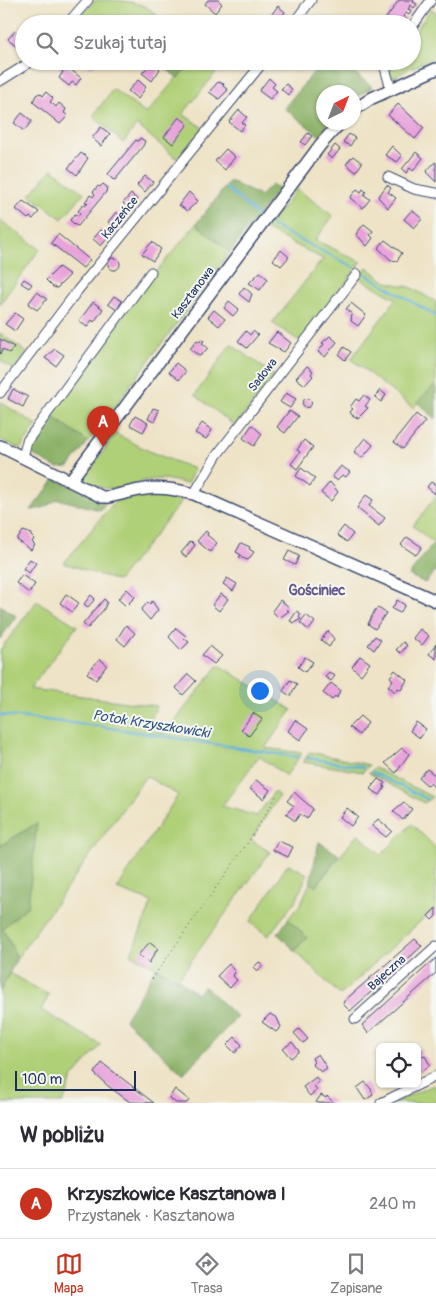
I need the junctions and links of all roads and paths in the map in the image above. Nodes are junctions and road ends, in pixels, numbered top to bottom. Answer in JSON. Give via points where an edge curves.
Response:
{"nodes":[{"id":1,"x":88,"y":0,"type":"edge"},
{"id":2,"x":311,"y":0,"type":"edge"},
{"id":3,"x":431,"y":0,"type":"edge"},
{"id":4,"x":75,"y":15,"type":"edge"},
{"id":5,"x":300,"y":15,"type":"edge"},
{"id":6,"x":420,"y":15,"type":"edge"},
{"id":7,"x":436,"y":69,"type":"edge"},
{"id":8,"x":18,"y":70,"type":"edge"},
{"id":9,"x":257,"y":70,"type":"edge"},
{"id":10,"x":386,"y":70,"type":"edge"},
{"id":11,"x":0,"y":81,"type":"edge"},
{"id":12,"x":391,"y":88,"type":"junction"},
{"id":13,"x":361,"y":106,"type":"edge"},
{"id":14,"x":334,"y":130,"type":"edge"},
{"id":15,"x":388,"y":177,"type":"dead end"},
{"id":16,"x":436,"y":193,"type":"edge"},
{"id":17,"x":151,"y":272,"type":"dead end"},
{"id":18,"x":357,"y":274,"type":"dead end"},
{"id":19,"x":0,"y":393,"type":"edge"},
{"id":20,"x":0,"y":446,"type":"edge"},
{"id":21,"x":23,"y":458,"type":"junction"},
{"id":22,"x":70,"y":481,"type":"junction"},
{"id":23,"x":194,"y":494,"type":"junction"},
{"id":24,"x":436,"y":601,"type":"edge"},
{"id":25,"x":278,"y":794,"type":"dead end"},
{"id":26,"x":436,"y":946,"type":"edge"},
{"id":27,"x":152,"y":979,"type":"dead end"},
{"id":28,"x":354,"y":1019,"type":"dead end"},
{"id":29,"x":436,"y":1076,"type":"edge"},
{"id":30,"x":381,"y":1103,"type":"edge"}],
"edges":[{"from":1,"to":4,"type":"street"},
{"from":2,"to":5,"type":"street"},
{"from":3,"to":6,"type":"street"},
{"from":7,"to":12,"type":"street"},
{"from":8,"to":11,"type":"street"},
{"from":9,"to":19,"type":"street","name":"Kaczeńce","via":[[88,277]]},
{"from":10,"to":12,"type":"street"},
{"from":12,"to":13,"type":"street"},
{"from":14,"to":22,"type":"street","name":"Kasztanowa"},
{"from":15,"to":16,"type":"street","via":[[414,189]]},
{"from":17,"to":21,"type":"street","via":[[27,441]]},
{"from":18,"to":23,"type":"street","name":"Sadowa","via":[[217,455]]},
{"from":20,"to":21,"type":"street"},
{"from":21,"to":22,"type":"street"},
{"from":22,"to":23,"type":"street","via":[[109,497],[151,487]]},
{"from":23,"to":24,"type":"street"},
{"from":25,"to":27,"type":"path"},
{"from":26,"to":28,"type":"street","name":"Bajeczna"},
{"from":29,"to":30,"type":"street"}]}
